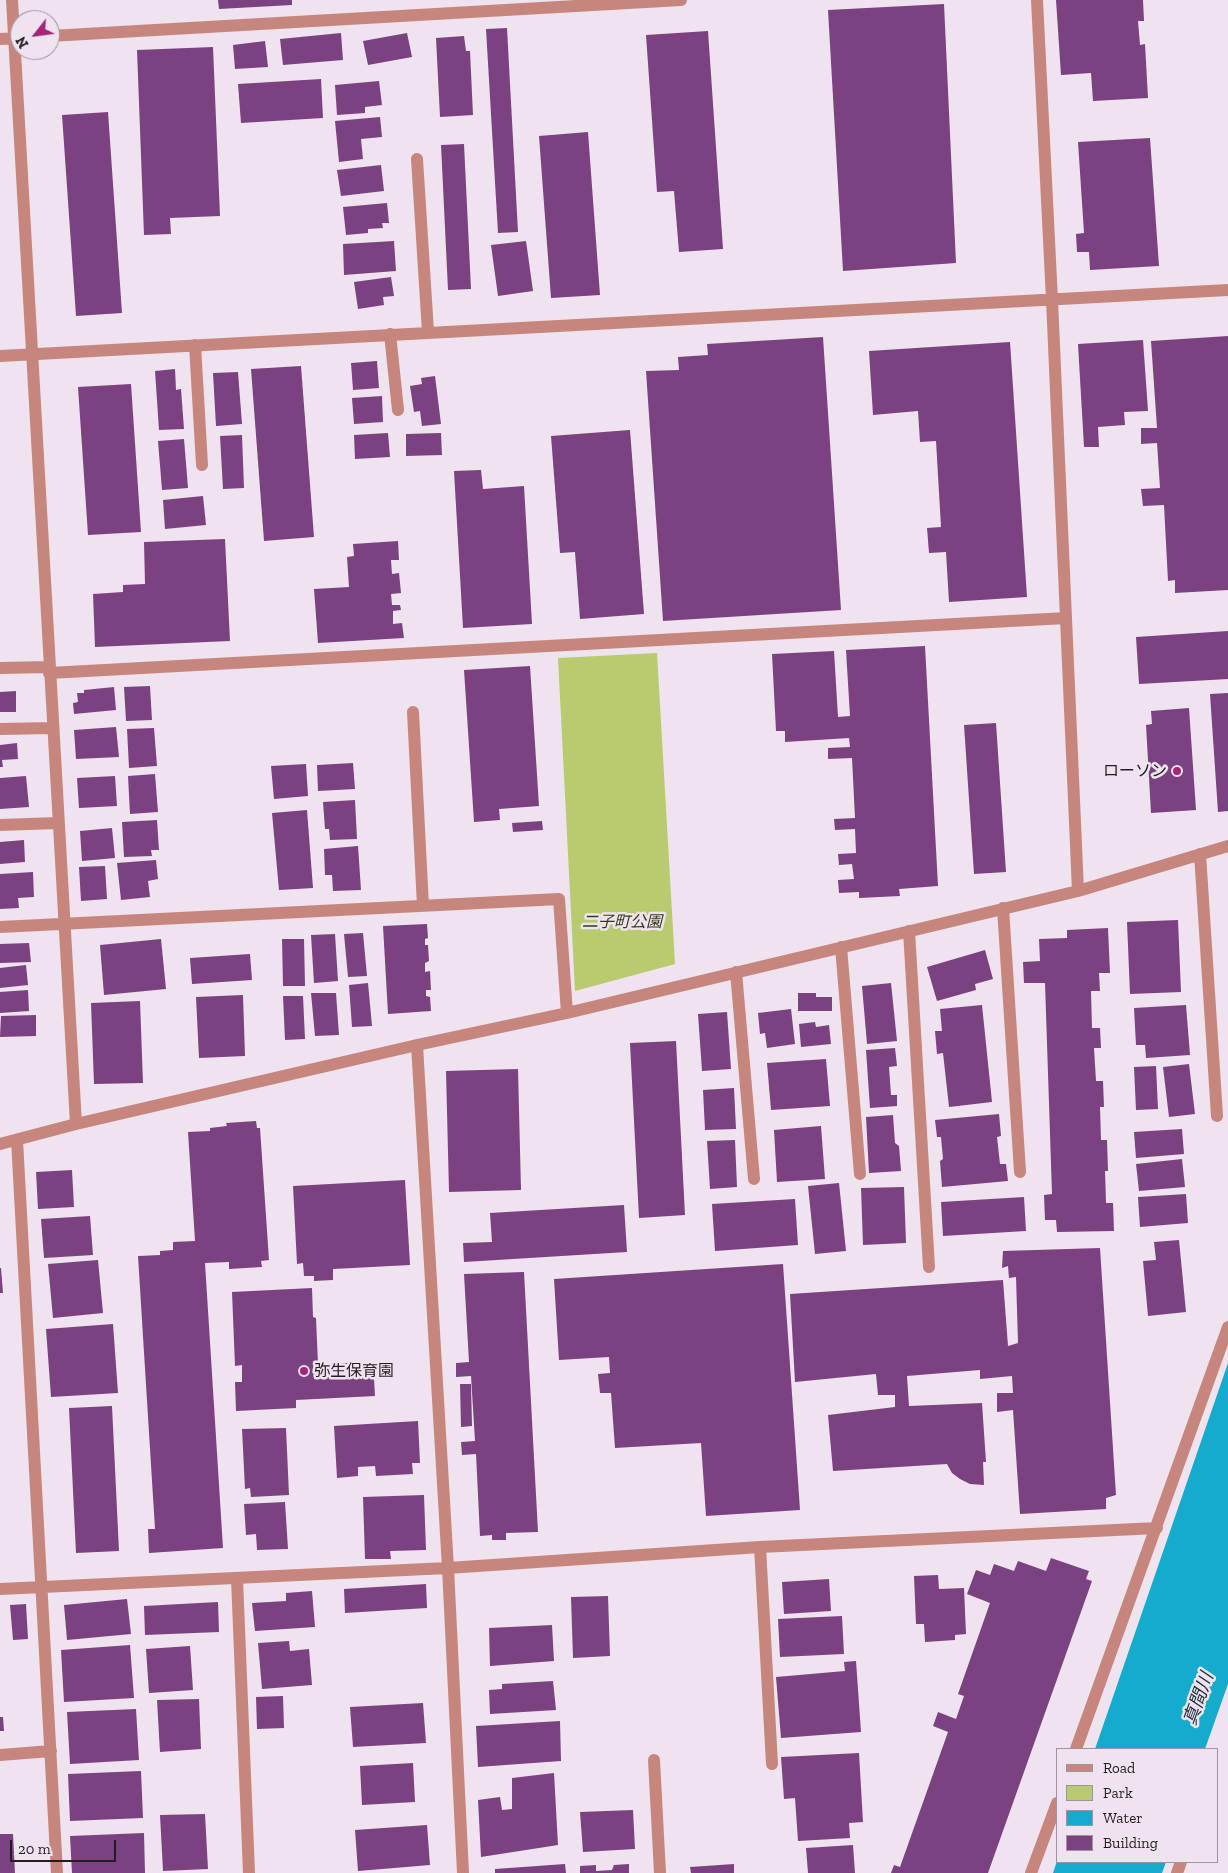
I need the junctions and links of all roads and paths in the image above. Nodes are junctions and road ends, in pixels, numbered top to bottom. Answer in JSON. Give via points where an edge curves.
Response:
{"nodes":[{"id":1,"x":681,"y":0,"type":"edge"},
{"id":2,"x":1037,"y":0,"type":"edge"},
{"id":3,"x":60,"y":35,"type":"edge"},
{"id":4,"x":18,"y":60,"type":"edge"},
{"id":5,"x":417,"y":159,"type":"dead end"},
{"id":6,"x":1228,"y":290,"type":"edge"},
{"id":7,"x":1052,"y":300,"type":"junction"},
{"id":8,"x":428,"y":332,"type":"junction"},
{"id":9,"x":390,"y":334,"type":"junction"},
{"id":10,"x":195,"y":345,"type":"junction"},
{"id":11,"x":33,"y":354,"type":"junction"},
{"id":12,"x":0,"y":356,"type":"edge"},
{"id":13,"x":398,"y":410,"type":"dead end"},
{"id":14,"x":202,"y":465,"type":"dead end"},
{"id":15,"x":1066,"y":618,"type":"junction"},
{"id":16,"x":0,"y":668,"type":"edge"},
{"id":17,"x":49,"y":670,"type":"junction"},
{"id":18,"x":413,"y":712,"type":"dead end"},
{"id":19,"x":52,"y":728,"type":"junction"},
{"id":20,"x":0,"y":730,"type":"edge"},
{"id":21,"x":58,"y":824,"type":"junction"},
{"id":22,"x":0,"y":825,"type":"edge"},
{"id":23,"x":1228,"y":846,"type":"edge"},
{"id":24,"x":1200,"y":854,"type":"junction"},
{"id":25,"x":1078,"y":891,"type":"junction"},
{"id":26,"x":422,"y":906,"type":"junction"},
{"id":27,"x":1003,"y":908,"type":"junction"},
{"id":28,"x":64,"y":924,"type":"junction"},
{"id":29,"x":0,"y":927,"type":"edge"},
{"id":30,"x":909,"y":931,"type":"junction"},
{"id":31,"x":841,"y":947,"type":"junction"},
{"id":32,"x":736,"y":972,"type":"junction"},
{"id":33,"x":567,"y":1013,"type":"junction"},
{"id":34,"x":417,"y":1045,"type":"junction"},
{"id":35,"x":1217,"y":1116,"type":"dead end"},
{"id":36,"x":76,"y":1124,"type":"junction"},
{"id":37,"x":17,"y":1140,"type":"junction"},
{"id":38,"x":0,"y":1144,"type":"edge"},
{"id":39,"x":1020,"y":1172,"type":"dead end"},
{"id":40,"x":860,"y":1174,"type":"dead end"},
{"id":41,"x":754,"y":1179,"type":"dead end"},
{"id":42,"x":929,"y":1267,"type":"dead end"},
{"id":43,"x":1228,"y":1327,"type":"edge"},
{"id":44,"x":1157,"y":1528,"type":"junction"},
{"id":45,"x":760,"y":1547,"type":"junction"},
{"id":46,"x":448,"y":1568,"type":"junction"},
{"id":47,"x":237,"y":1579,"type":"junction"},
{"id":48,"x":40,"y":1586,"type":"junction"},
{"id":49,"x":0,"y":1588,"type":"edge"},
{"id":50,"x":1076,"y":1748,"type":"edge"},
{"id":51,"x":51,"y":1751,"type":"junction"},
{"id":52,"x":0,"y":1755,"type":"edge"},
{"id":53,"x":654,"y":1760,"type":"dead end"},
{"id":54,"x":772,"y":1764,"type":"dead end"},
{"id":55,"x":1056,"y":1806,"type":"edge"},
{"id":56,"x":57,"y":1873,"type":"edge"},
{"id":57,"x":249,"y":1873,"type":"edge"},
{"id":58,"x":463,"y":1873,"type":"edge"},
{"id":59,"x":660,"y":1873,"type":"edge"},
{"id":60,"x":1031,"y":1873,"type":"edge"}],
"edges":[{"from":1,"to":3,"type":"street"},
{"from":2,"to":7,"type":"street"},
{"from":4,"to":11,"type":"street"},
{"from":5,"to":8,"type":"street"},
{"from":6,"to":7,"type":"street"},
{"from":7,"to":8,"type":"street"},
{"from":7,"to":15,"type":"street"},
{"from":8,"to":9,"type":"street"},
{"from":9,"to":10,"type":"street"},
{"from":9,"to":13,"type":"street"},
{"from":10,"to":11,"type":"street"},
{"from":10,"to":14,"type":"street"},
{"from":11,"to":12,"type":"street"},
{"from":11,"to":17,"type":"street"},
{"from":15,"to":17,"type":"street"},
{"from":15,"to":25,"type":"street"},
{"from":16,"to":17,"type":"street"},
{"from":17,"to":19,"type":"street"},
{"from":18,"to":26,"type":"street"},
{"from":19,"to":20,"type":"street"},
{"from":19,"to":21,"type":"street"},
{"from":21,"to":22,"type":"street"},
{"from":21,"to":28,"type":"street"},
{"from":23,"to":24,"type":"street"},
{"from":24,"to":25,"type":"street"},
{"from":24,"to":35,"type":"street"},
{"from":25,"to":27,"type":"street"},
{"from":26,"to":28,"type":"street"},
{"from":26,"to":33,"type":"street","via":[[559,899]]},
{"from":27,"to":30,"type":"street"},
{"from":27,"to":39,"type":"street"},
{"from":28,"to":29,"type":"street"},
{"from":28,"to":36,"type":"street"},
{"from":30,"to":31,"type":"street"},
{"from":30,"to":42,"type":"street"},
{"from":31,"to":32,"type":"street"},
{"from":31,"to":40,"type":"street"},
{"from":32,"to":33,"type":"street"},
{"from":32,"to":41,"type":"street"},
{"from":33,"to":34,"type":"street"},
{"from":34,"to":36,"type":"street"},
{"from":34,"to":46,"type":"street"},
{"from":36,"to":37,"type":"street"},
{"from":37,"to":38,"type":"street"},
{"from":37,"to":48,"type":"street"},
{"from":43,"to":44,"type":"street"},
{"from":44,"to":45,"type":"street"},
{"from":44,"to":50,"type":"street"},
{"from":45,"to":46,"type":"street"},
{"from":45,"to":54,"type":"street"},
{"from":46,"to":47,"type":"street"},
{"from":46,"to":58,"type":"street"},
{"from":47,"to":48,"type":"street"},
{"from":47,"to":57,"type":"street"},
{"from":48,"to":49,"type":"street"},
{"from":48,"to":51,"type":"street"},
{"from":51,"to":52,"type":"street"},
{"from":51,"to":56,"type":"street"},
{"from":53,"to":59,"type":"street"},
{"from":55,"to":60,"type":"street"}]}
